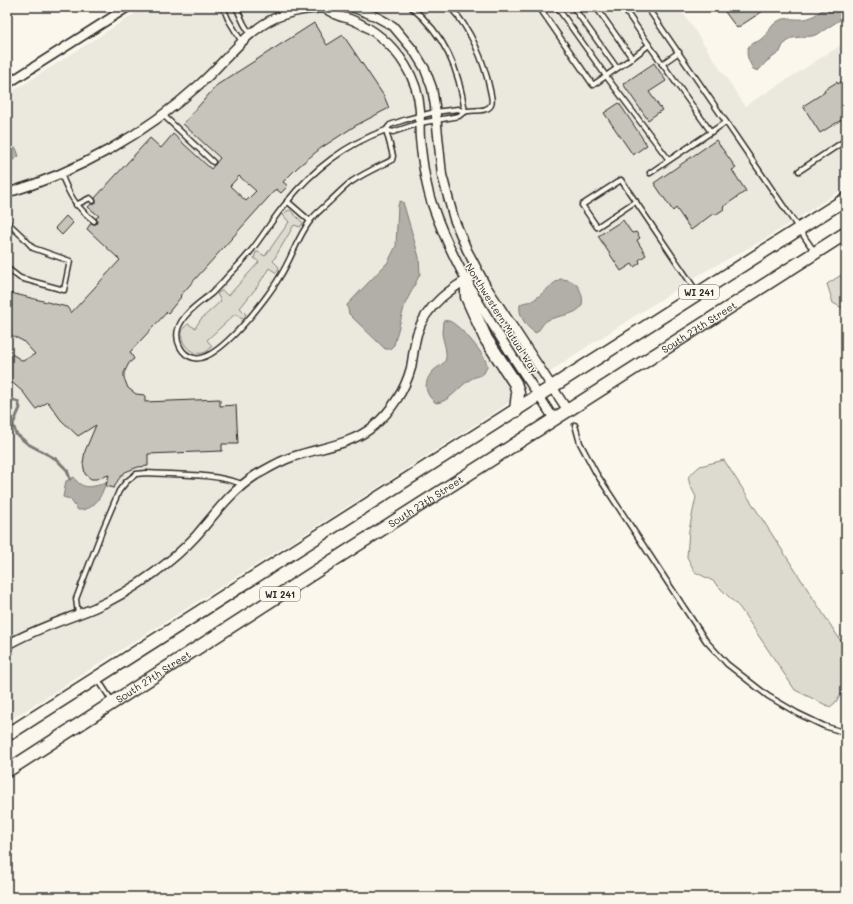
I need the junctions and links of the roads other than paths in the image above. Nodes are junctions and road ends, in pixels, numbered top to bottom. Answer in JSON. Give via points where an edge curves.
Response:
{"nodes":[{"id":1,"x":128,"y":7,"type":"edge"},
{"id":2,"x":224,"y":7,"type":"edge"},
{"id":3,"x":236,"y":7,"type":"edge"},
{"id":4,"x":352,"y":7,"type":"edge"},
{"id":5,"x":411,"y":7,"type":"edge"},
{"id":6,"x":450,"y":7,"type":"edge"},
{"id":7,"x":539,"y":7,"type":"edge"},
{"id":8,"x":557,"y":7,"type":"edge"},
{"id":9,"x":573,"y":7,"type":"edge"},
{"id":10,"x":596,"y":7,"type":"edge"},
{"id":11,"x":623,"y":7,"type":"edge"},
{"id":12,"x":647,"y":7,"type":"edge"},
{"id":13,"x":328,"y":8,"type":"edge"},
{"id":14,"x":250,"y":34,"type":"junction"},
{"id":15,"x":242,"y":42,"type":"junction"},
{"id":16,"x":649,"y":45,"type":"junction"},
{"id":17,"x":679,"y":52,"type":"junction"},
{"id":18,"x":632,"y":58,"type":"junction"},
{"id":19,"x":662,"y":64,"type":"junction"},
{"id":20,"x":617,"y":68,"type":"junction"},
{"id":21,"x":606,"y":76,"type":"junction"},
{"id":22,"x":7,"y":84,"type":"edge"},
{"id":23,"x":465,"y":112,"type":"junction"},
{"id":24,"x":162,"y":114,"type":"junction"},
{"id":25,"x":435,"y":116,"type":"junction"},
{"id":26,"x":420,"y":119,"type":"junction"},
{"id":27,"x":726,"y":122,"type":"junction"},
{"id":28,"x":386,"y":130,"type":"junction"},
{"id":29,"x":711,"y":132,"type":"junction"},
{"id":30,"x":846,"y":140,"type":"edge"},
{"id":31,"x":669,"y":160,"type":"junction"},
{"id":32,"x":213,"y":162,"type":"dead end"},
{"id":33,"x":799,"y":171,"type":"dead end"},
{"id":34,"x":650,"y":173,"type":"dead end"},
{"id":35,"x":61,"y":174,"type":"junction"},
{"id":36,"x":7,"y":193,"type":"edge"},
{"id":37,"x":846,"y":199,"type":"edge"},
{"id":38,"x":93,"y":201,"type":"dead end"},
{"id":39,"x":287,"y":201,"type":"junction"},
{"id":40,"x":636,"y":201,"type":"junction"},
{"id":41,"x":76,"y":205,"type":"junction"},
{"id":42,"x":94,"y":221,"type":"dead end"},
{"id":43,"x":310,"y":221,"type":"junction"},
{"id":44,"x":7,"y":222,"type":"edge"},
{"id":45,"x":798,"y":229,"type":"junction"},
{"id":46,"x":846,"y":233,"type":"edge"},
{"id":47,"x":815,"y":253,"type":"junction"},
{"id":48,"x":7,"y":268,"type":"edge"},
{"id":49,"x":478,"y":273,"type":"junction"},
{"id":50,"x":466,"y":282,"type":"junction"},
{"id":51,"x":698,"y":293,"type":"junction"},
{"id":52,"x":552,"y":387,"type":"junction"},
{"id":53,"x":539,"y":396,"type":"junction"},
{"id":54,"x":516,"y":410,"type":"junction"},
{"id":55,"x":568,"y":410,"type":"junction"},
{"id":56,"x":554,"y":419,"type":"junction"},
{"id":57,"x":575,"y":425,"type":"dead end"},
{"id":58,"x":242,"y":484,"type":"junction"},
{"id":59,"x":78,"y":614,"type":"junction"},
{"id":60,"x":7,"y":645,"type":"edge"},
{"id":61,"x":97,"y":678,"type":"junction"},
{"id":62,"x":113,"y":702,"type":"junction"},
{"id":63,"x":7,"y":734,"type":"edge"},
{"id":64,"x":846,"y":734,"type":"edge"},
{"id":65,"x":7,"y":771,"type":"edge"}],
"edges":[{"from":1,"to":22,"type":"street"},
{"from":2,"to":15,"type":"lane","via":[[231,25]]},
{"from":3,"to":14,"type":"lane"},
{"from":4,"to":25,"type":"street","name":"Northwestern Mutual Way","via":[[392,26],[414,51],[425,69],[432,88]]},
{"from":5,"to":23,"type":"lane","via":[[432,26],[445,46],[460,83]]},
{"from":6,"to":23,"type":"lane","via":[[470,34],[480,55],[492,99],[488,109]]},
{"from":7,"to":21,"type":"lane","via":[[594,85]]},
{"from":8,"to":21,"type":"lane"},
{"from":9,"to":20,"type":"lane"},
{"from":10,"to":18,"type":"lane"},
{"from":11,"to":16,"type":"lane"},
{"from":12,"to":17,"type":"lane"},
{"from":13,"to":14,"type":"street","name":"Northwestern Mutual Way","via":[[293,11],[274,18]]},
{"from":13,"to":26,"type":"street","name":"Northwestern Mutual Way","via":[[338,16],[366,28],[392,48],[413,81]]},
{"from":14,"to":15,"type":"street","name":"Northwestern Mutual Way"},
{"from":15,"to":24,"type":"street","name":"Northwestern Mutual Way","via":[[200,84]]},
{"from":16,"to":18,"type":"lane"},
{"from":16,"to":19,"type":"lane"},
{"from":17,"to":19,"type":"lane"},
{"from":17,"to":27,"type":"lane"},
{"from":18,"to":20,"type":"lane"},
{"from":19,"to":29,"type":"lane"},
{"from":20,"to":21,"type":"lane"},
{"from":21,"to":31,"type":"lane"},
{"from":23,"to":25,"type":"lane","via":[[459,116]]},
{"from":23,"to":25,"type":"lane","via":[[458,109]]},
{"from":24,"to":32,"type":"lane"},
{"from":24,"to":35,"type":"street","name":"Northwestern Mutual Way","via":[[121,143]]},
{"from":25,"to":26,"type":"lane"},
{"from":25,"to":26,"type":"lane"},
{"from":25,"to":49,"type":"street","name":"Northwestern Mutual Way","via":[[447,198]]},
{"from":26,"to":28,"type":"lane","via":[[390,125]]},
{"from":26,"to":28,"type":"lane","via":[[392,132]]},
{"from":26,"to":50,"type":"street","name":"Northwestern Mutual Way","via":[[425,175],[431,202]]},
{"from":27,"to":29,"type":"lane"},
{"from":27,"to":45,"type":"lane"},
{"from":28,"to":39,"type":"lane","via":[[357,142],[332,158],[307,179]]},
{"from":28,"to":43,"type":"lane","via":[[392,160],[350,183]]},
{"from":29,"to":31,"type":"lane"},
{"from":30,"to":33,"type":"lane"},
{"from":31,"to":34,"type":"lane"},
{"from":35,"to":36,"type":"street","name":"Northwestern Mutual Way"},
{"from":35,"to":41,"type":"lane"},
{"from":37,"to":45,"type":"main road","number":"WI 241"},
{"from":38,"to":41,"type":"lane","via":[[90,198]]},
{"from":39,"to":43,"type":"lane"},
{"from":39,"to":43,"type":"lane","via":[[250,253],[183,320],[177,336],[183,352],[194,358],[207,357],[242,326],[279,278]]},
{"from":40,"to":40,"type":"lane","via":[[621,180],[582,205],[597,227]]},
{"from":40,"to":51,"type":"lane"},
{"from":41,"to":42,"type":"lane"},
{"from":44,"to":48,"type":"lane","via":[[33,248],[70,261],[64,290],[20,278]]},
{"from":45,"to":47,"type":"lane"},
{"from":45,"to":51,"type":"main road","number":"WI 241"},
{"from":46,"to":47,"type":"main road","name":"South 27th Street","number":"WI 241"},
{"from":47,"to":55,"type":"main road","name":"South 27th Street","number":"WI 241"},
{"from":49,"to":50,"type":"street"},
{"from":49,"to":52,"type":"street","name":"Northwestern Mutual Way"},
{"from":50,"to":53,"type":"street","name":"Northwestern Mutual Way"},
{"from":50,"to":54,"type":"main road","via":[[467,297],[486,339],[515,384],[518,393]]},
{"from":50,"to":58,"type":"street","via":[[440,298],[428,312],[417,333],[404,385],[394,404],[373,426],[360,436],[337,446],[291,457]]},
{"from":51,"to":52,"type":"main road","number":"WI 241"},
{"from":52,"to":53,"type":"main road","number":"WI 241"},
{"from":52,"to":55,"type":"street","name":"Northwestern Mutual Way"},
{"from":53,"to":54,"type":"main road","number":"WI 241"},
{"from":53,"to":56,"type":"street","name":"Northwestern Mutual Way"},
{"from":54,"to":61,"type":"main road","number":"WI 241"},
{"from":55,"to":56,"type":"main road","name":"South 27th Street","number":"WI 241"},
{"from":56,"to":62,"type":"main road","name":"South 27th Street","number":"WI 241"},
{"from":57,"to":64,"type":"lane","via":[[580,443],[596,473],[706,641],[727,664],[768,696],[797,713]]},
{"from":58,"to":59,"type":"street","via":[[178,554],[134,588]]},
{"from":58,"to":59,"type":"lane","via":[[215,477],[136,474],[120,491],[102,531],[76,599]]},
{"from":59,"to":60,"type":"street"},
{"from":61,"to":62,"type":"lane"},
{"from":61,"to":63,"type":"main road","number":"WI 241"},
{"from":62,"to":65,"type":"main road","name":"South 27th Street","number":"WI 241"}]}
